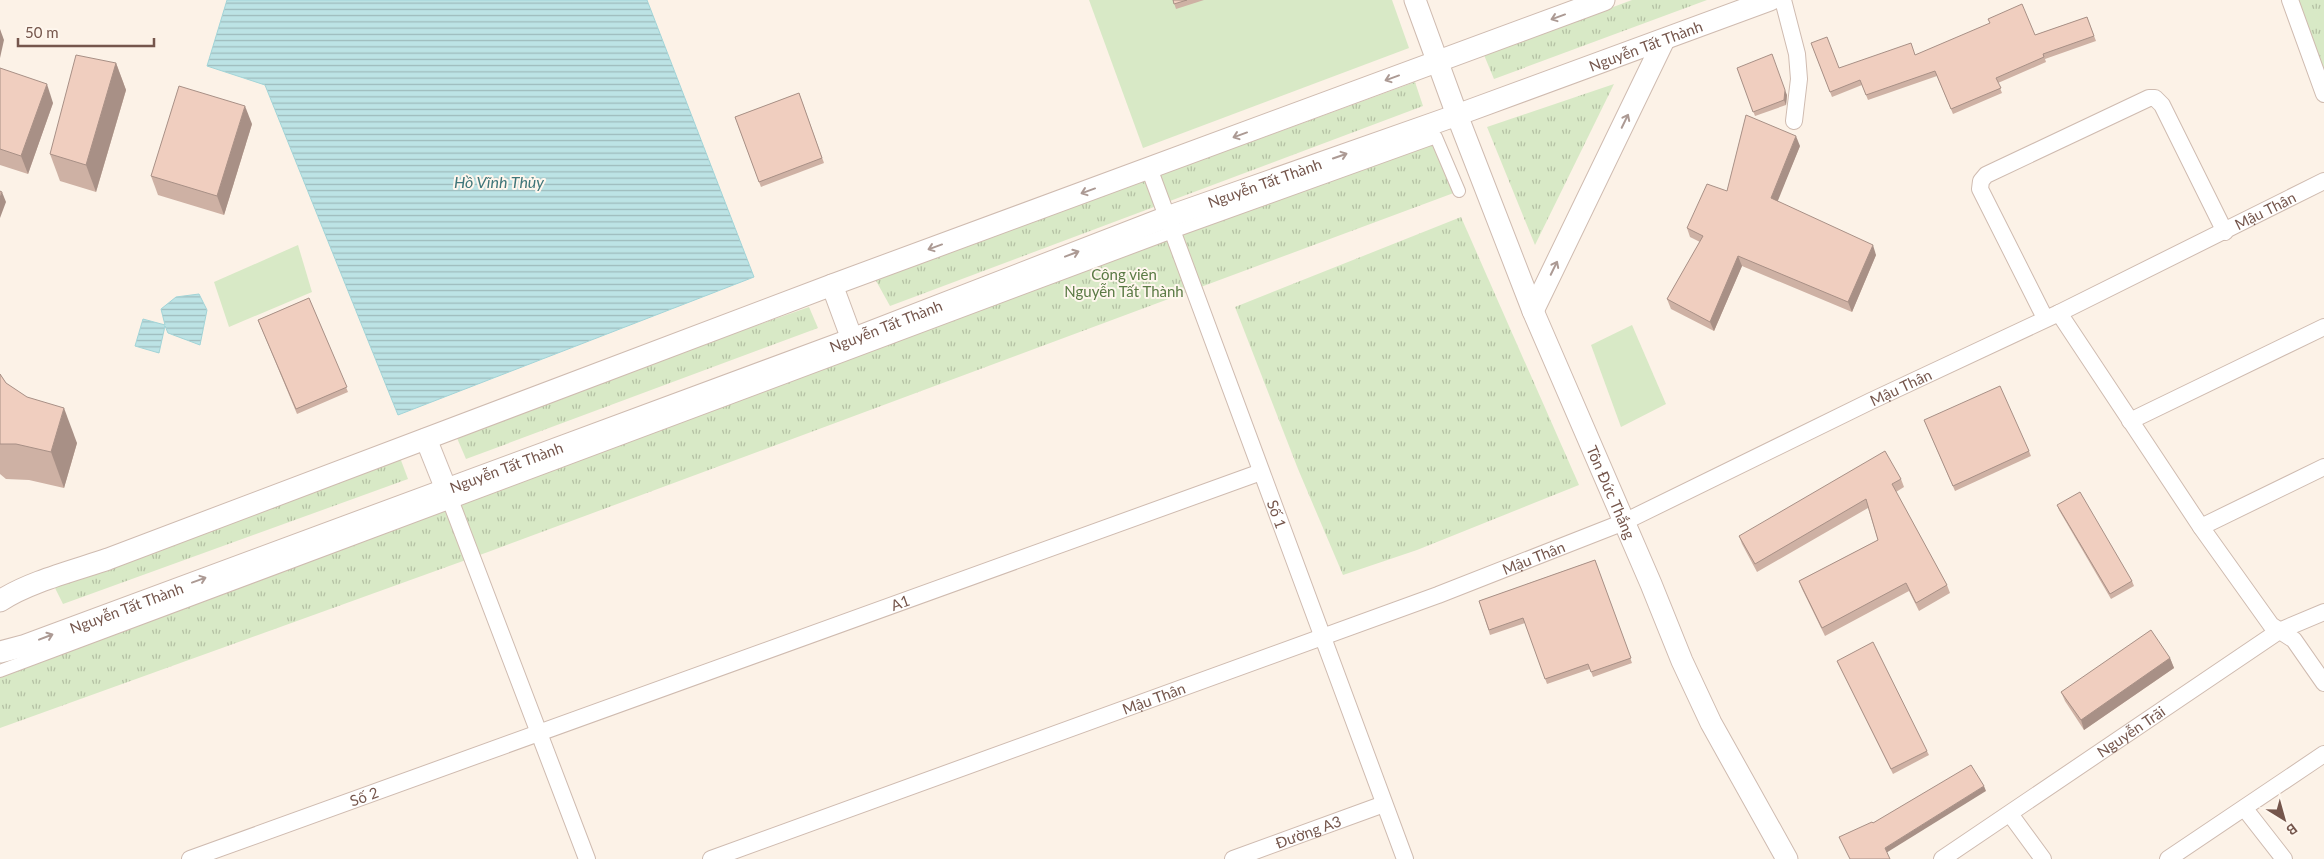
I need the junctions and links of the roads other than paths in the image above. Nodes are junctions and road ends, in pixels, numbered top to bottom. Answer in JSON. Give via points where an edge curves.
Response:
{"nodes":[{"id":1,"x":1416,"y":0,"type":"edge"},
{"id":2,"x":1604,"y":0,"type":"edge"},
{"id":3,"x":1770,"y":0,"type":"edge"},
{"id":4,"x":1782,"y":0,"type":"edge"},
{"id":5,"x":2290,"y":0,"type":"edge"},
{"id":6,"x":1664,"y":40,"type":"junction"},
{"id":7,"x":1438,"y":61,"type":"junction"},
{"id":8,"x":2324,"y":94,"type":"edge"},
{"id":9,"x":1457,"y":115,"type":"junction"},
{"id":10,"x":1794,"y":121,"type":"dead end"},
{"id":11,"x":1148,"y":168,"type":"junction"},
{"id":12,"x":2324,"y":181,"type":"edge"},
{"id":13,"x":1459,"y":191,"type":"dead end"},
{"id":14,"x":1169,"y":225,"type":"junction"},
{"id":15,"x":2225,"y":232,"type":"junction"},
{"id":16,"x":832,"y":285,"type":"junction"},
{"id":17,"x":1533,"y":311,"type":"junction"},
{"id":18,"x":2052,"y":316,"type":"junction"},
{"id":19,"x":2324,"y":327,"type":"edge"},
{"id":20,"x":852,"y":339,"type":"junction"},
{"id":21,"x":2130,"y":420,"type":"junction"},
{"id":22,"x":426,"y":439,"type":"junction"},
{"id":23,"x":2324,"y":467,"type":"edge"},
{"id":24,"x":1261,"y":472,"type":"junction"},
{"id":25,"x":448,"y":495,"type":"junction"},
{"id":26,"x":1624,"y":522,"type":"junction"},
{"id":27,"x":2201,"y":527,"type":"junction"},
{"id":28,"x":0,"y":601,"type":"edge"},
{"id":29,"x":2324,"y":612,"type":"edge"},
{"id":30,"x":2279,"y":631,"type":"junction"},
{"id":31,"x":1322,"y":636,"type":"junction"},
{"id":32,"x":0,"y":652,"type":"edge"},
{"id":33,"x":0,"y":671,"type":"edge"},
{"id":34,"x":2324,"y":683,"type":"edge"},
{"id":35,"x":539,"y":734,"type":"junction"},
{"id":36,"x":2324,"y":754,"type":"edge"},
{"id":37,"x":1384,"y":804,"type":"junction"},
{"id":38,"x":2245,"y":809,"type":"junction"},
{"id":39,"x":2010,"y":814,"type":"junction"},
{"id":40,"x":190,"y":859,"type":"edge"},
{"id":41,"x":587,"y":859,"type":"edge"},
{"id":42,"x":711,"y":859,"type":"edge"},
{"id":43,"x":1232,"y":859,"type":"edge"},
{"id":44,"x":1405,"y":859,"type":"edge"},
{"id":45,"x":1787,"y":859,"type":"edge"},
{"id":46,"x":1942,"y":859,"type":"edge"},
{"id":47,"x":2043,"y":859,"type":"edge"},
{"id":48,"x":2168,"y":859,"type":"edge"},
{"id":49,"x":2284,"y":859,"type":"edge"}],
"edges":[{"from":1,"to":7,"type":"street"},
{"from":2,"to":7,"type":"street","one_way":true},
{"from":3,"to":6,"type":"street","name":"Nguyễn Tất Thành"},
{"from":4,"to":10,"type":"street","via":[[1797,54],[1799,79]]},
{"from":5,"to":8,"type":"street"},
{"from":6,"to":9,"type":"street","name":"Nguyễn Tất Thành"},
{"from":17,"to":6,"type":"street","one_way":true},
{"from":7,"to":9,"type":"street","name":"Tôn Đức Thắng"},
{"from":7,"to":11,"type":"street","one_way":true},
{"from":14,"to":9,"type":"street","name":"Nguyễn Tất Thành","one_way":true},
{"from":9,"to":17,"type":"street","name":"Tôn Đức Thắng"},
{"from":11,"to":14,"type":"street","name":"Số 1"},
{"from":11,"to":16,"type":"street","one_way":true},
{"from":12,"to":15,"type":"street","name":"Mậu Thân"},
{"from":13,"to":14,"type":"street","via":[[1436,138]]},
{"from":20,"to":14,"type":"street","name":"Nguyễn Tất Thành","one_way":true},
{"from":14,"to":24,"type":"street","name":"Số 1"},
{"from":14,"to":25,"type":"street"},
{"from":15,"to":18,"type":"street","name":"Mậu Thân"},
{"from":15,"to":18,"type":"street","via":[[2162,105],[2155,98],[1986,175],[1980,189]]},
{"from":16,"to":20,"type":"street"},
{"from":16,"to":22,"type":"street"},
{"from":17,"to":26,"type":"street","name":"Tôn Đức Thắng"},
{"from":18,"to":21,"type":"street"},
{"from":18,"to":26,"type":"street","name":"Mậu Thân"},
{"from":19,"to":21,"type":"street"},
{"from":20,"to":25,"type":"street","name":"Nguyễn Tất Thành"},
{"from":21,"to":27,"type":"street"},
{"from":22,"to":25,"type":"street"},
{"from":22,"to":28,"type":"street","via":[[8,595]]},
{"from":23,"to":27,"type":"street"},
{"from":24,"to":31,"type":"street","name":"Số 1"},
{"from":24,"to":35,"type":"street","name":"A1"},
{"from":32,"to":25,"type":"street","name":"Nguyễn Tất Thành","one_way":true},
{"from":25,"to":33,"type":"street"},
{"from":25,"to":35,"type":"street"},
{"from":26,"to":31,"type":"street","name":"Mậu Thân","via":[[1438,595]]},
{"from":26,"to":45,"type":"street","name":"Tôn Đức Thắng","via":[[1711,724]]},
{"from":27,"to":30,"type":"street","via":[[2270,624]]},
{"from":29,"to":30,"type":"street","name":"Nguyễn Trãi"},
{"from":30,"to":34,"type":"street","via":[[2294,640]]},
{"from":30,"to":39,"type":"street","name":"Nguyễn Trãi"},
{"from":31,"to":37,"type":"street","name":"Số 1"},
{"from":31,"to":42,"type":"street","name":"Mậu Thân"},
{"from":35,"to":40,"type":"street","name":"Số 2"},
{"from":35,"to":41,"type":"street"},
{"from":36,"to":38,"type":"street"},
{"from":37,"to":43,"type":"street","name":"Đường A3"},
{"from":37,"to":44,"type":"street","name":"Số 1"},
{"from":38,"to":48,"type":"street"},
{"from":38,"to":49,"type":"street"},
{"from":39,"to":46,"type":"street","name":"Nguyễn Trãi"},
{"from":39,"to":47,"type":"street"}]}
